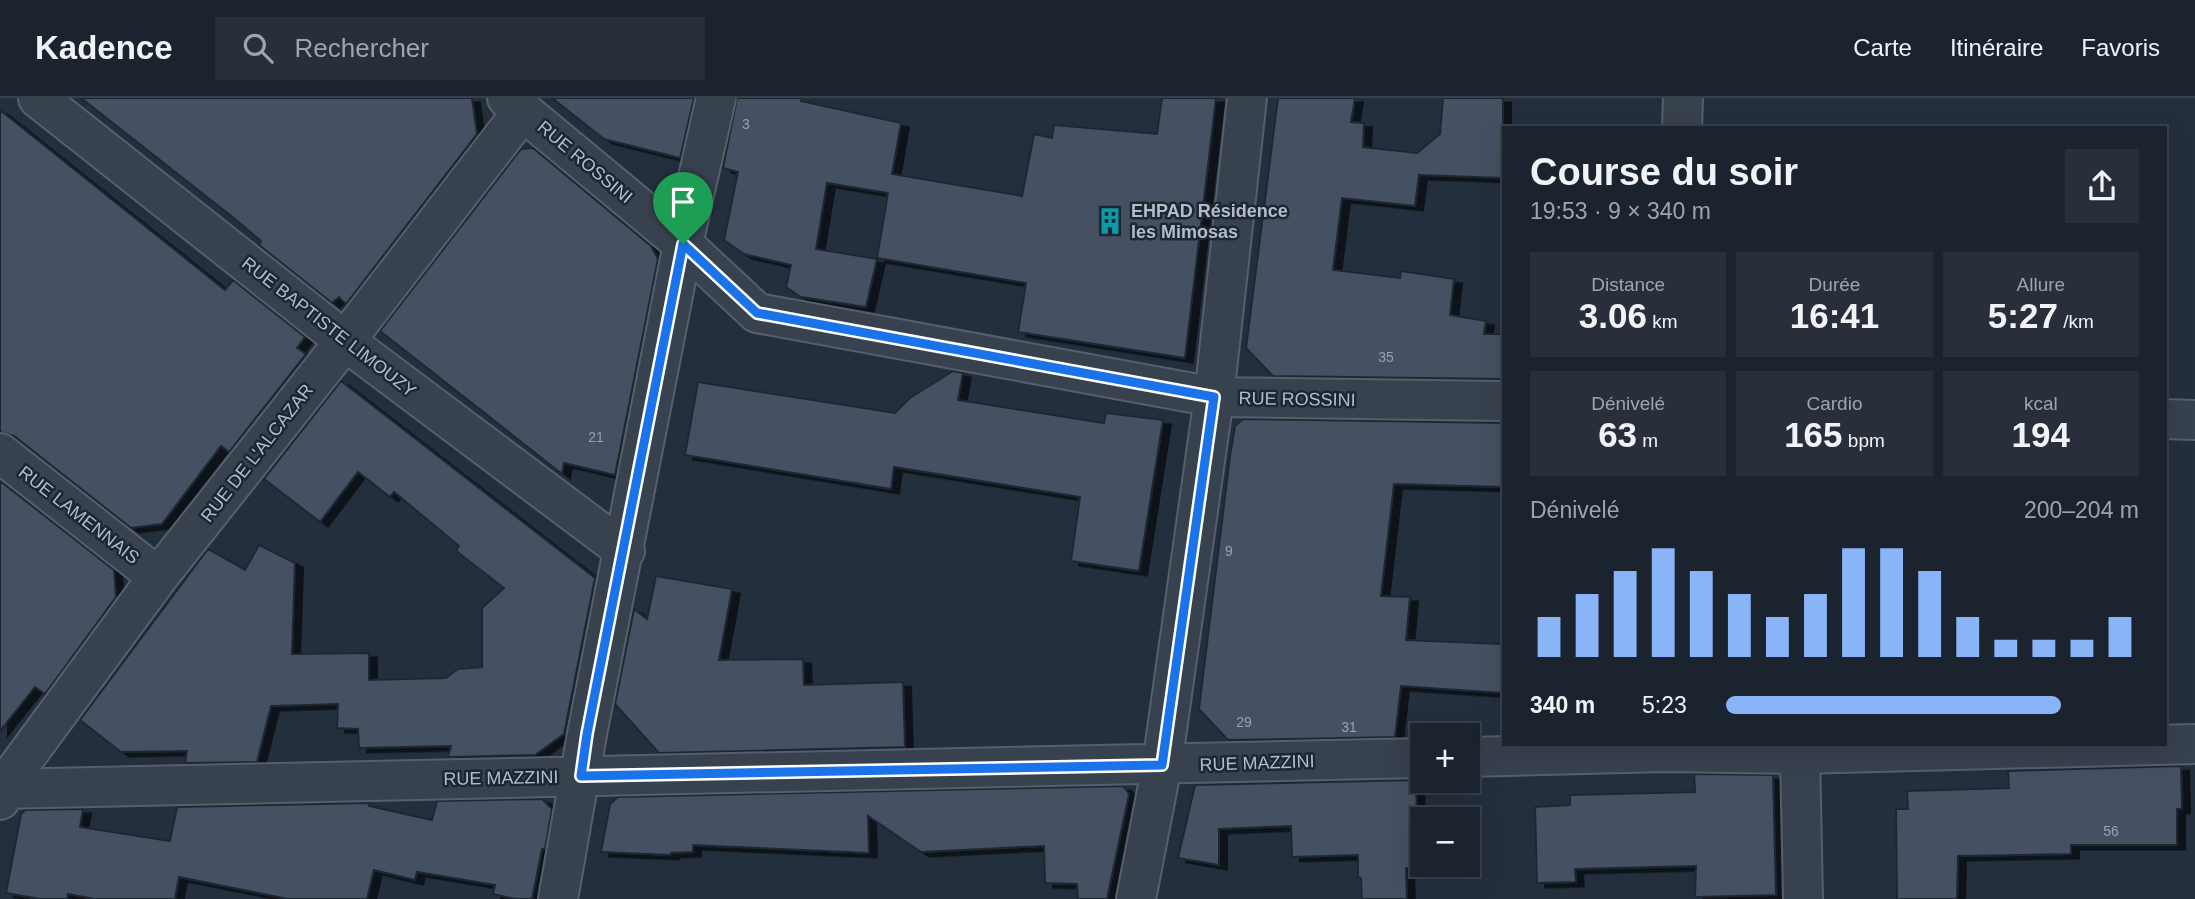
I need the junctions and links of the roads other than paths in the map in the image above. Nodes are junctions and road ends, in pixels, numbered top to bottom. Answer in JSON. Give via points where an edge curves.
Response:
{"nodes":[{"id":1,"x":38,"y":98,"type":"edge"},
{"id":2,"x":716,"y":98,"type":"edge"},
{"id":3,"x":1247,"y":98,"type":"edge"},
{"id":4,"x":1684,"y":98,"type":"edge"},
{"id":5,"x":515,"y":104,"type":"edge"},
{"id":6,"x":1682,"y":126,"type":"edge"},
{"id":7,"x":683,"y":244,"type":"junction"},
{"id":8,"x":345,"y":341,"type":"junction"},
{"id":9,"x":1214,"y":397,"type":"junction"},
{"id":10,"x":1502,"y":401,"type":"edge"},
{"id":11,"x":2167,"y":419,"type":"edge"},
{"id":12,"x":2195,"y":420,"type":"edge"},
{"id":13,"x":0,"y":453,"type":"edge"},
{"id":14,"x":625,"y":551,"type":"junction"},
{"id":15,"x":158,"y":577,"type":"junction"},
{"id":16,"x":2195,"y":744,"type":"edge"},
{"id":17,"x":2167,"y":745,"type":"edge"},
{"id":18,"x":2116,"y":746,"type":"edge"},
{"id":19,"x":1666,"y":748,"type":"edge"},
{"id":20,"x":1800,"y":754,"type":"junction"},
{"id":21,"x":1480,"y":756,"type":"edge"},
{"id":22,"x":1410,"y":758,"type":"edge"},
{"id":23,"x":1162,"y":765,"type":"junction"},
{"id":24,"x":581,"y":776,"type":"junction"},
{"id":25,"x":1,"y":793,"type":"edge"},
{"id":26,"x":558,"y":899,"type":"edge"},
{"id":27,"x":1136,"y":899,"type":"edge"},
{"id":28,"x":1803,"y":899,"type":"edge"}],
"edges":[{"from":1,"to":8,"type":"street","name":"RUE BAPTISTE LIMOUZY"},
{"from":2,"to":7,"type":"street"},
{"from":3,"to":9,"type":"street"},
{"from":4,"to":6,"type":"street"},
{"from":5,"to":7,"type":"street","name":"RUE ROSSINI"},
{"from":5,"to":8,"type":"street","name":"RUE DE L'ALCAZAR"},
{"from":7,"to":9,"type":"street","name":"RUE ROSSINI","via":[[757,313]]},
{"from":7,"to":14,"type":"street"},
{"from":8,"to":14,"type":"street","name":"RUE BAPTISTE LIMOUZY"},
{"from":8,"to":15,"type":"street","name":"RUE DE L'ALCAZAR"},
{"from":9,"to":10,"type":"street","name":"RUE ROSSINI"},
{"from":9,"to":23,"type":"street"},
{"from":11,"to":12,"type":"street"},
{"from":13,"to":15,"type":"street","name":"RUE LAMENNAIS"},
{"from":14,"to":24,"type":"street"},
{"from":15,"to":25,"type":"street","name":"RUE DE L'ALCAZAR"},
{"from":16,"to":17,"type":"street"},
{"from":18,"to":20,"type":"street"},
{"from":19,"to":20,"type":"street"},
{"from":19,"to":21,"type":"street"},
{"from":20,"to":28,"type":"street"},
{"from":22,"to":23,"type":"street","name":"RUE MAZZINI"},
{"from":23,"to":24,"type":"street","name":"RUE MAZZINI"},
{"from":23,"to":27,"type":"street"},
{"from":24,"to":25,"type":"street","name":"RUE MAZZINI"},
{"from":24,"to":26,"type":"street"}]}
